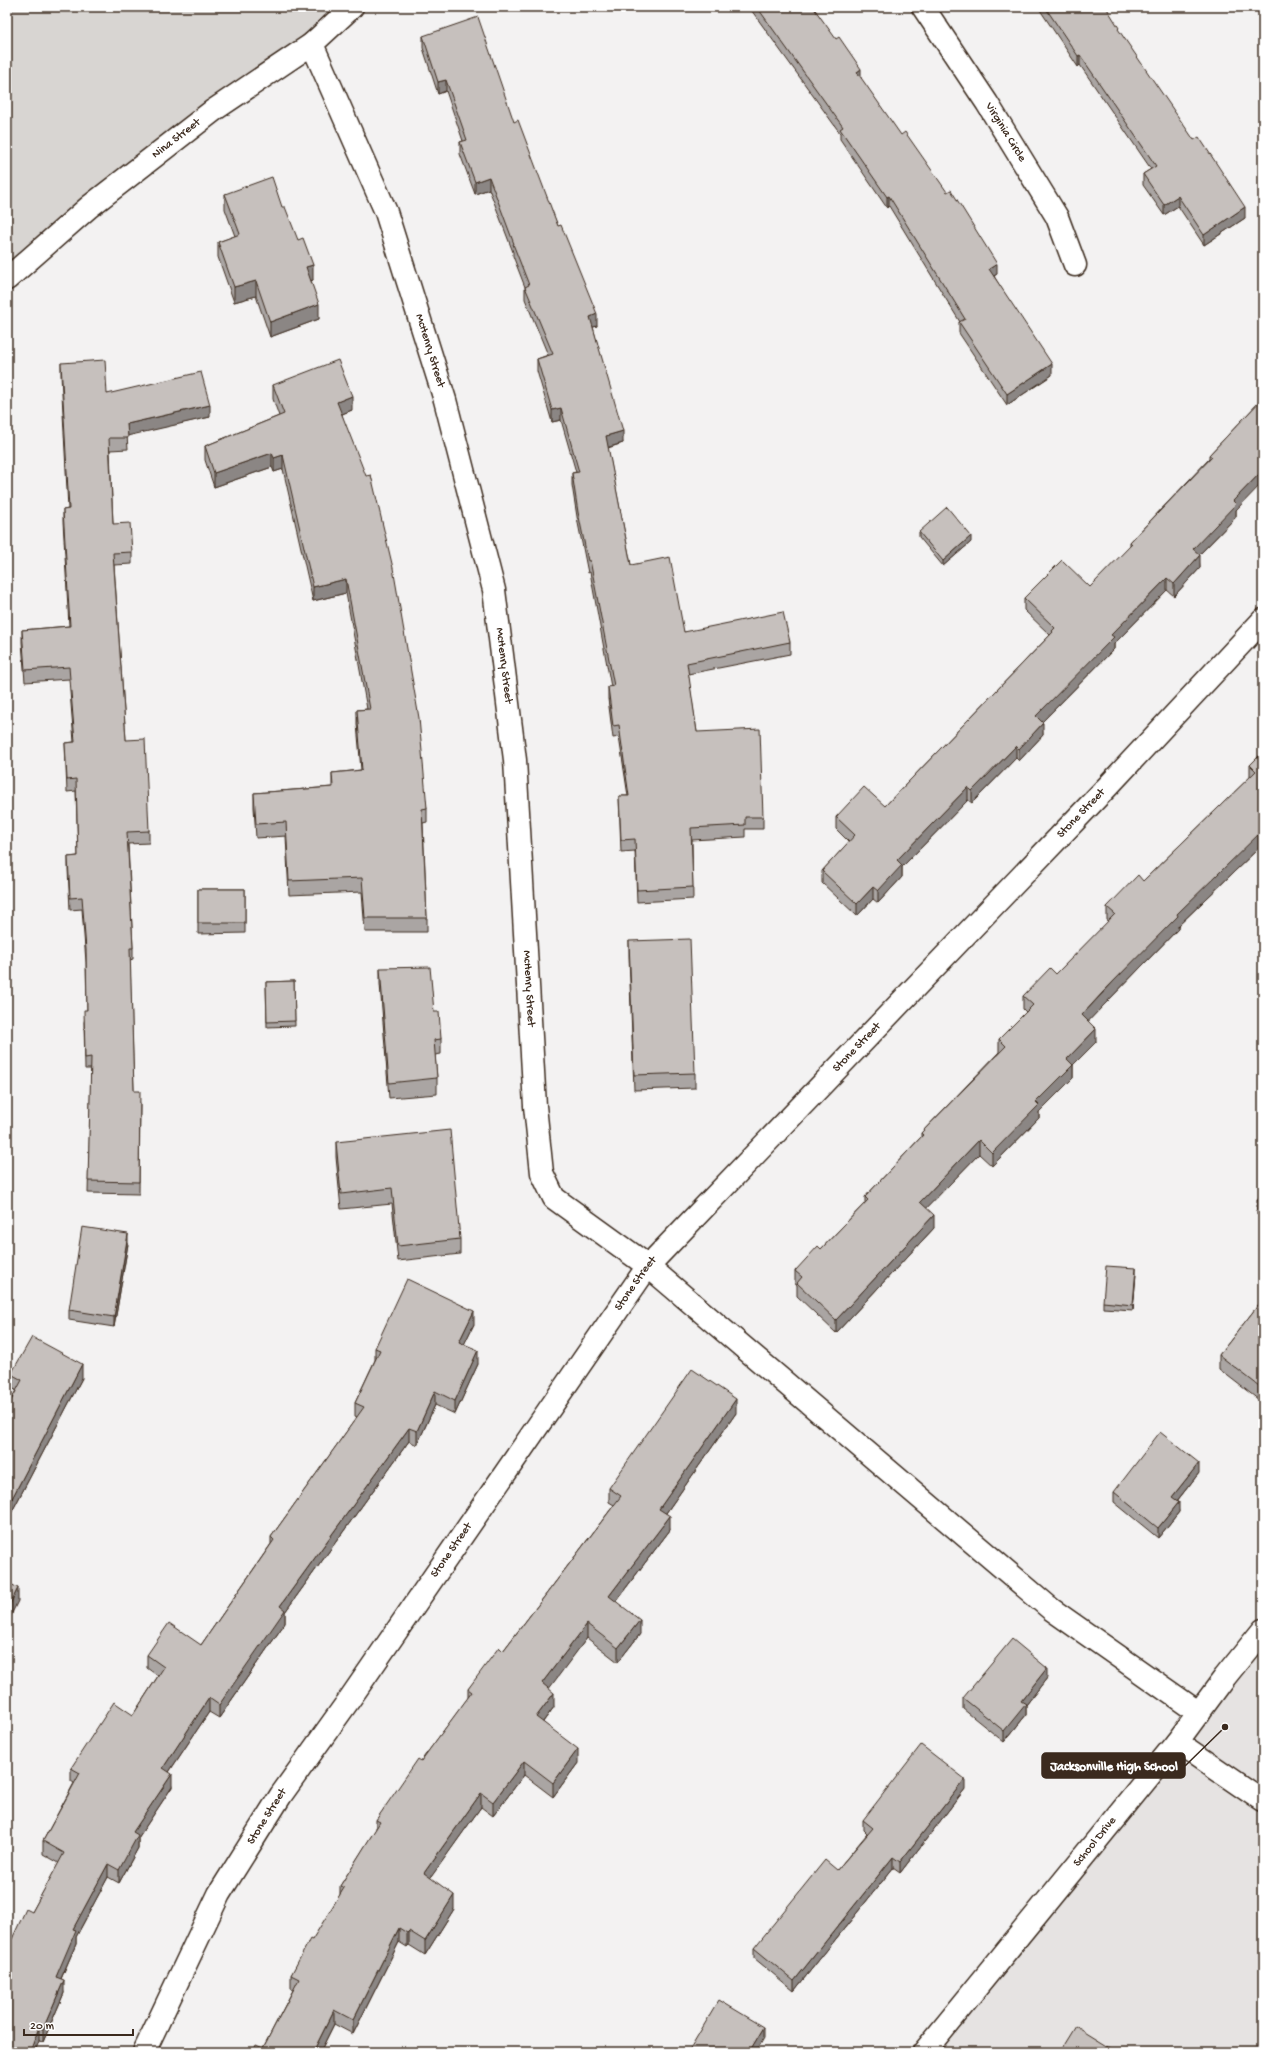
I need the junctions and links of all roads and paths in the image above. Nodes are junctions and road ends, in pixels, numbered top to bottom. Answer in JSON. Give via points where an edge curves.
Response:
{"nodes":[{"id":1,"x":352,"y":7,"type":"edge"},
{"id":2,"x":923,"y":7,"type":"edge"},
{"id":3,"x":312,"y":44,"type":"junction"},
{"id":4,"x":1075,"y":265,"type":"dead end"},
{"id":5,"x":7,"y":279,"type":"edge"},
{"id":6,"x":1263,"y":620,"type":"edge"},
{"id":7,"x":648,"y":1266,"type":"junction"},
{"id":8,"x":1263,"y":1630,"type":"edge"},
{"id":9,"x":1199,"y":1713,"type":"junction"},
{"id":10,"x":1177,"y":1742,"type":"junction"},
{"id":11,"x":1263,"y":1802,"type":"edge"},
{"id":12,"x":144,"y":2052,"type":"edge"},
{"id":13,"x":924,"y":2052,"type":"edge"}],
"edges":[{"from":1,"to":3,"type":"street","name":"Nina Street"},
{"from":2,"to":4,"type":"street","name":"Virginia Circle","via":[[1057,217]]},
{"from":3,"to":5,"type":"street","name":"Nina Street","via":[[207,115],[89,207]]},
{"from":3,"to":7,"type":"street","name":"McHenry Street","via":[[386,212],[445,400],[494,590],[515,760],[535,1106],[542,1174],[554,1198]]},
{"from":6,"to":7,"type":"street","name":"Stone Street","via":[[1110,784]]},
{"from":7,"to":9,"type":"street","name":"McHenry Street","via":[[1051,1609]]},
{"from":7,"to":12,"type":"street","name":"Stone Street","via":[[281,1795],[219,1894]]},
{"from":8,"to":9,"type":"street","name":"School Drive"},
{"from":9,"to":10,"type":"street","name":"School Drive"},
{"from":10,"to":11,"type":"street"},
{"from":10,"to":13,"type":"street","name":"School Drive"}]}
